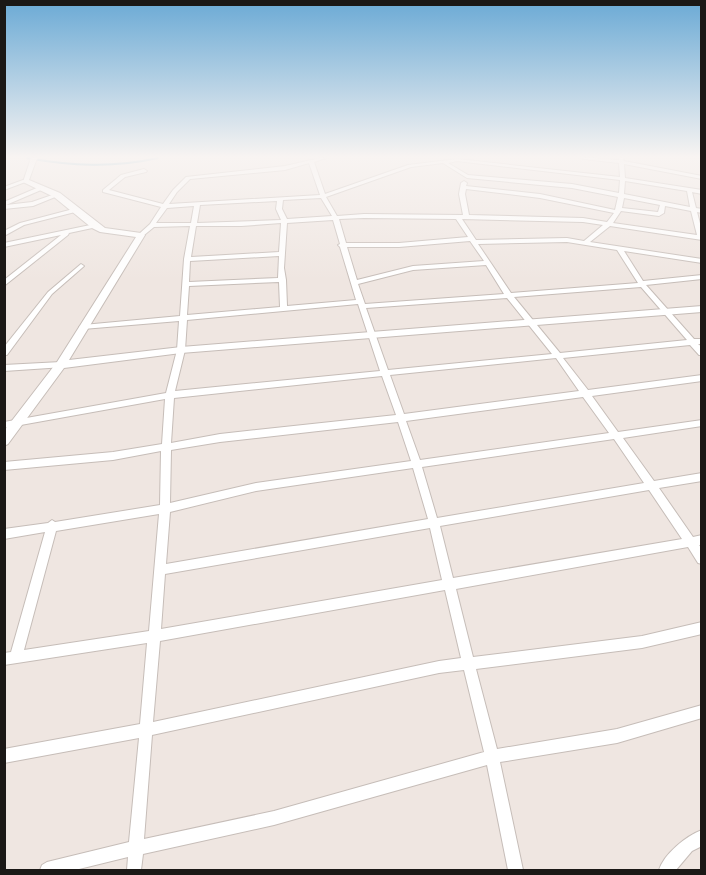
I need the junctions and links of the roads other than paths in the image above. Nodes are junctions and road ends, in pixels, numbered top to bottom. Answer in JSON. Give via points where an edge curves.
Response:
{"nodes":[{"id":1,"x":47,"y":199,"type":"edge"},
{"id":2,"x":62,"y":199,"type":"edge"},
{"id":3,"x":136,"y":199,"type":"edge"},
{"id":4,"x":170,"y":199,"type":"edge"},
{"id":5,"x":280,"y":199,"type":"joint"},
{"id":6,"x":325,"y":199,"type":"edge"},
{"id":7,"x":464,"y":199,"type":"edge"},
{"id":8,"x":555,"y":199,"type":"edge"},
{"id":9,"x":619,"y":199,"type":"edge"},
{"id":10,"x":643,"y":199,"type":"edge"},
{"id":11,"x":691,"y":199,"type":"edge"},
{"id":12,"x":663,"y":203,"type":"junction"},
{"id":13,"x":4,"y":205,"type":"edge"},
{"id":14,"x":197,"y":205,"type":"junction"},
{"id":15,"x":165,"y":206,"type":"junction"},
{"id":16,"x":76,"y":210,"type":"junction"},
{"id":17,"x":694,"y":210,"type":"junction"},
{"id":18,"x":618,"y":211,"type":"junction"},
{"id":19,"x":702,"y":211,"type":"edge"},
{"id":20,"x":335,"y":217,"type":"junction"},
{"id":21,"x":458,"y":217,"type":"junction"},
{"id":22,"x":466,"y":217,"type":"junction"},
{"id":23,"x":284,"y":220,"type":"junction"},
{"id":24,"x":608,"y":222,"type":"junction"},
{"id":25,"x":152,"y":225,"type":"junction"},
{"id":26,"x":193,"y":225,"type":"junction"},
{"id":27,"x":95,"y":226,"type":"junction"},
{"id":28,"x":68,"y":233,"type":"junction"},
{"id":29,"x":4,"y":234,"type":"edge"},
{"id":30,"x":141,"y":235,"type":"junction"},
{"id":31,"x":701,"y":237,"type":"edge"},
{"id":32,"x":474,"y":241,"type":"junction"},
{"id":33,"x":585,"y":243,"type":"junction"},
{"id":34,"x":4,"y":245,"type":"edge"},
{"id":35,"x":341,"y":245,"type":"junction"},
{"id":36,"x":620,"y":250,"type":"junction"},
{"id":37,"x":283,"y":254,"type":"junction"},
{"id":38,"x":188,"y":259,"type":"junction"},
{"id":39,"x":702,"y":261,"type":"edge"},
{"id":40,"x":486,"y":263,"type":"junction"},
{"id":41,"x":81,"y":266,"type":"dead end"},
{"id":42,"x":702,"y":277,"type":"edge"},
{"id":43,"x":283,"y":280,"type":"junction"},
{"id":44,"x":354,"y":283,"type":"junction"},
{"id":45,"x":4,"y":284,"type":"edge"},
{"id":46,"x":186,"y":284,"type":"junction"},
{"id":47,"x":642,"y":284,"type":"junction"},
{"id":48,"x":508,"y":294,"type":"junction"},
{"id":49,"x":362,"y":304,"type":"junction"},
{"id":50,"x":702,"y":309,"type":"edge"},
{"id":51,"x":284,"y":310,"type":"junction"},
{"id":52,"x":666,"y":312,"type":"junction"},
{"id":53,"x":184,"y":317,"type":"junction"},
{"id":54,"x":530,"y":324,"type":"junction"},
{"id":55,"x":83,"y":327,"type":"junction"},
{"id":56,"x":372,"y":335,"type":"junction"},
{"id":57,"x":15,"y":338,"type":"junction"},
{"id":58,"x":4,"y":339,"type":"edge"},
{"id":59,"x":697,"y":341,"type":"edge"},
{"id":60,"x":181,"y":350,"type":"junction"},
{"id":61,"x":4,"y":353,"type":"edge"},
{"id":62,"x":702,"y":353,"type":"edge"},
{"id":63,"x":558,"y":356,"type":"junction"},
{"id":64,"x":61,"y":364,"type":"junction"},
{"id":65,"x":4,"y":368,"type":"edge"},
{"id":66,"x":386,"y":374,"type":"junction"},
{"id":67,"x":702,"y":378,"type":"edge"},
{"id":68,"x":583,"y":393,"type":"junction"},
{"id":69,"x":170,"y":396,"type":"junction"},
{"id":70,"x":402,"y":418,"type":"junction"},
{"id":71,"x":702,"y":423,"type":"edge"},
{"id":72,"x":17,"y":425,"type":"junction"},
{"id":73,"x":4,"y":426,"type":"edge"},
{"id":74,"x":616,"y":436,"type":"junction"},
{"id":75,"x":4,"y":441,"type":"edge"},
{"id":76,"x":166,"y":448,"type":"junction"},
{"id":77,"x":416,"y":462,"type":"junction"},
{"id":78,"x":4,"y":466,"type":"edge"},
{"id":79,"x":702,"y":477,"type":"edge"},
{"id":80,"x":650,"y":484,"type":"junction"},
{"id":81,"x":165,"y":509,"type":"junction"},
{"id":82,"x":434,"y":524,"type":"junction"},
{"id":83,"x":52,"y":525,"type":"junction"},
{"id":84,"x":4,"y":534,"type":"edge"},
{"id":85,"x":696,"y":542,"type":"edge"},
{"id":86,"x":702,"y":558,"type":"edge"},
{"id":87,"x":159,"y":570,"type":"junction"},
{"id":88,"x":449,"y":585,"type":"junction"},
{"id":89,"x":702,"y":628,"type":"edge"},
{"id":90,"x":155,"y":636,"type":"junction"},
{"id":91,"x":10,"y":658,"type":"edge"},
{"id":92,"x":467,"y":664,"type":"junction"},
{"id":93,"x":702,"y":711,"type":"edge"},
{"id":94,"x":146,"y":730,"type":"junction"},
{"id":95,"x":4,"y":756,"type":"edge"},
{"id":96,"x":492,"y":757,"type":"junction"},
{"id":97,"x":702,"y":837,"type":"edge"},
{"id":98,"x":135,"y":848,"type":"junction"},
{"id":99,"x":47,"y":870,"type":"edge"},
{"id":100,"x":134,"y":870,"type":"edge"},
{"id":101,"x":516,"y":870,"type":"edge"},
{"id":102,"x":666,"y":870,"type":"edge"}],
"edges":[{"from":1,"to":13,"type":"street","via":[[33,204]]},
{"from":2,"to":16,"type":"street"},
{"from":3,"to":15,"type":"street"},
{"from":4,"to":15,"type":"street"},
{"from":5,"to":14,"type":"street"},
{"from":5,"to":23,"type":"street"},
{"from":6,"to":20,"type":"street"},
{"from":7,"to":22,"type":"street"},
{"from":8,"to":18,"type":"street"},
{"from":9,"to":18,"type":"street"},
{"from":10,"to":12,"type":"street"},
{"from":11,"to":17,"type":"street"},
{"from":12,"to":17,"type":"street"},
{"from":12,"to":18,"type":"street","via":[[658,214]]},
{"from":14,"to":15,"type":"street"},
{"from":14,"to":26,"type":"street"},
{"from":15,"to":25,"type":"street"},
{"from":16,"to":27,"type":"street"},
{"from":16,"to":29,"type":"street","via":[[22,224]]},
{"from":17,"to":19,"type":"street"},
{"from":17,"to":31,"type":"street"},
{"from":18,"to":24,"type":"street"},
{"from":20,"to":21,"type":"street"},
{"from":20,"to":23,"type":"street"},
{"from":20,"to":35,"type":"street"},
{"from":21,"to":22,"type":"street"},
{"from":21,"to":32,"type":"street"},
{"from":22,"to":24,"type":"street"},
{"from":23,"to":26,"type":"street"},
{"from":23,"to":37,"type":"street"},
{"from":24,"to":31,"type":"street","via":[[638,230]]},
{"from":24,"to":33,"type":"street"},
{"from":25,"to":26,"type":"street"},
{"from":25,"to":30,"type":"street"},
{"from":26,"to":38,"type":"street"},
{"from":27,"to":28,"type":"street"},
{"from":27,"to":30,"type":"street"},
{"from":28,"to":34,"type":"street"},
{"from":28,"to":45,"type":"street"},
{"from":30,"to":55,"type":"street"},
{"from":32,"to":33,"type":"street"},
{"from":32,"to":35,"type":"street"},
{"from":32,"to":40,"type":"street"},
{"from":33,"to":36,"type":"street"},
{"from":35,"to":44,"type":"street"},
{"from":36,"to":39,"type":"street"},
{"from":36,"to":47,"type":"street"},
{"from":37,"to":38,"type":"street"},
{"from":37,"to":43,"type":"street"},
{"from":38,"to":46,"type":"street"},
{"from":40,"to":44,"type":"street","via":[[413,268]]},
{"from":40,"to":48,"type":"street"},
{"from":41,"to":57,"type":"street","via":[[50,293]]},
{"from":42,"to":47,"type":"street"},
{"from":43,"to":46,"type":"street"},
{"from":43,"to":51,"type":"street"},
{"from":44,"to":49,"type":"street"},
{"from":46,"to":53,"type":"street"},
{"from":47,"to":48,"type":"street"},
{"from":47,"to":52,"type":"street"},
{"from":48,"to":49,"type":"street","via":[[434,303]]},
{"from":48,"to":54,"type":"street"},
{"from":49,"to":51,"type":"street"},
{"from":49,"to":56,"type":"street"},
{"from":50,"to":52,"type":"street"},
{"from":51,"to":53,"type":"street"},
{"from":52,"to":54,"type":"street"},
{"from":52,"to":59,"type":"street"},
{"from":53,"to":55,"type":"street"},
{"from":53,"to":60,"type":"street"},
{"from":54,"to":56,"type":"street"},
{"from":54,"to":63,"type":"street"},
{"from":55,"to":64,"type":"street"},
{"from":56,"to":60,"type":"street"},
{"from":56,"to":66,"type":"street"},
{"from":57,"to":58,"type":"street"},
{"from":57,"to":61,"type":"street"},
{"from":59,"to":62,"type":"street"},
{"from":59,"to":63,"type":"street"},
{"from":60,"to":64,"type":"street"},
{"from":60,"to":69,"type":"street"},
{"from":63,"to":66,"type":"street"},
{"from":63,"to":68,"type":"street"},
{"from":64,"to":65,"type":"street"},
{"from":64,"to":72,"type":"street"},
{"from":66,"to":69,"type":"street"},
{"from":66,"to":70,"type":"street"},
{"from":67,"to":68,"type":"street"},
{"from":68,"to":70,"type":"street"},
{"from":68,"to":74,"type":"street"},
{"from":69,"to":72,"type":"street"},
{"from":69,"to":76,"type":"street"},
{"from":70,"to":76,"type":"street","via":[[220,438]]},
{"from":70,"to":77,"type":"street"},
{"from":71,"to":74,"type":"street"},
{"from":72,"to":73,"type":"street"},
{"from":72,"to":75,"type":"street"},
{"from":74,"to":77,"type":"street"},
{"from":74,"to":80,"type":"street"},
{"from":76,"to":78,"type":"street"},
{"from":76,"to":81,"type":"street"},
{"from":77,"to":81,"type":"street","via":[[256,487]]},
{"from":77,"to":82,"type":"street"},
{"from":79,"to":80,"type":"street"},
{"from":80,"to":82,"type":"street"},
{"from":80,"to":85,"type":"street"},
{"from":81,"to":83,"type":"street"},
{"from":81,"to":87,"type":"street"},
{"from":82,"to":87,"type":"street"},
{"from":82,"to":88,"type":"street"},
{"from":83,"to":84,"type":"street"},
{"from":83,"to":91,"type":"street"},
{"from":85,"to":86,"type":"street"},
{"from":85,"to":88,"type":"street"},
{"from":87,"to":90,"type":"street"},
{"from":88,"to":90,"type":"street"},
{"from":88,"to":92,"type":"street"},
{"from":89,"to":92,"type":"street","via":[[642,642]]},
{"from":90,"to":91,"type":"street"},
{"from":90,"to":94,"type":"street"},
{"from":92,"to":94,"type":"street"},
{"from":92,"to":96,"type":"street"},
{"from":93,"to":96,"type":"street","via":[[617,736]]},
{"from":94,"to":95,"type":"street"},
{"from":94,"to":98,"type":"street"},
{"from":96,"to":98,"type":"street","via":[[274,818]]},
{"from":96,"to":101,"type":"street"},
{"from":97,"to":102,"type":"street","via":[[687,846]]},
{"from":98,"to":99,"type":"street"},
{"from":98,"to":100,"type":"street"}]}
